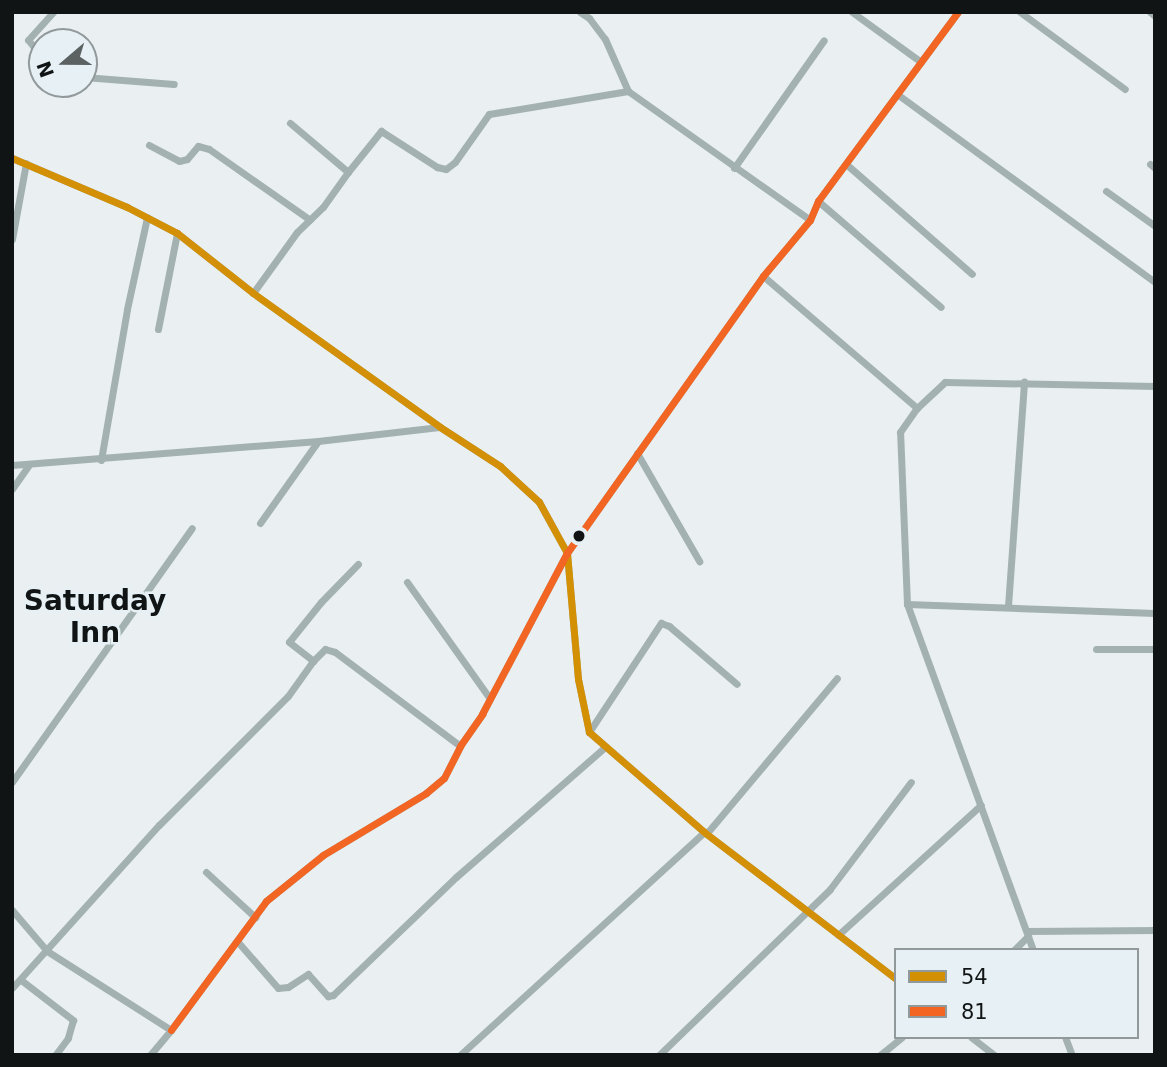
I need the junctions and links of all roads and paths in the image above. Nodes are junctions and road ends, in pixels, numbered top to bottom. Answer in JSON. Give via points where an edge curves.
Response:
{"nodes":[{"id":1,"x":53,"y":12,"type":"edge"},
{"id":2,"x":580,"y":12,"type":"edge"},
{"id":3,"x":852,"y":12,"type":"edge"},
{"id":4,"x":958,"y":12,"type":"edge"},
{"id":5,"x":1020,"y":12,"type":"edge"},
{"id":6,"x":1150,"y":12,"type":"edge"},
{"id":7,"x":1155,"y":16,"type":"edge"},
{"id":8,"x":39,"y":28,"type":"edge"},
{"id":9,"x":824,"y":40,"type":"dead end"},
{"id":10,"x":921,"y":62,"type":"junction"},
{"id":11,"x":98,"y":78,"type":"edge"},
{"id":12,"x":174,"y":84,"type":"dead end"},
{"id":13,"x":1125,"y":89,"type":"dead end"},
{"id":14,"x":628,"y":91,"type":"junction"},
{"id":15,"x":897,"y":94,"type":"junction"},
{"id":16,"x":290,"y":123,"type":"dead end"},
{"id":17,"x":149,"y":145,"type":"dead end"},
{"id":18,"x":12,"y":158,"type":"edge"},
{"id":19,"x":26,"y":163,"type":"junction"},
{"id":20,"x":846,"y":164,"type":"junction"},
{"id":21,"x":734,"y":168,"type":"junction"},
{"id":22,"x":348,"y":172,"type":"junction"},
{"id":23,"x":1106,"y":191,"type":"dead end"},
{"id":24,"x":818,"y":201,"type":"junction"},
{"id":25,"x":148,"y":217,"type":"junction"},
{"id":26,"x":310,"y":220,"type":"junction"},
{"id":27,"x":810,"y":220,"type":"junction"},
{"id":28,"x":1155,"y":226,"type":"edge"},
{"id":29,"x":177,"y":233,"type":"junction"},
{"id":30,"x":12,"y":239,"type":"edge"},
{"id":31,"x":972,"y":274,"type":"dead end"},
{"id":32,"x":763,"y":275,"type":"junction"},
{"id":33,"x":1155,"y":282,"type":"edge"},
{"id":34,"x":253,"y":293,"type":"junction"},
{"id":35,"x":941,"y":307,"type":"dead end"},
{"id":36,"x":158,"y":329,"type":"dead end"},
{"id":37,"x":1024,"y":382,"type":"junction"},
{"id":38,"x":1155,"y":386,"type":"edge"},
{"id":39,"x":917,"y":408,"type":"junction"},
{"id":40,"x":440,"y":427,"type":"junction"},
{"id":41,"x":318,"y":441,"type":"junction"},
{"id":42,"x":637,"y":453,"type":"junction"},
{"id":43,"x":101,"y":460,"type":"junction"},
{"id":44,"x":12,"y":465,"type":"edge"},
{"id":45,"x":29,"y":465,"type":"junction"},
{"id":46,"x":12,"y":489,"type":"edge"},
{"id":47,"x":260,"y":523,"type":"dead end"},
{"id":48,"x":192,"y":528,"type":"dead end"},
{"id":49,"x":567,"y":553,"type":"junction"},
{"id":50,"x":699,"y":561,"type":"dead end"},
{"id":51,"x":358,"y":564,"type":"dead end"},
{"id":52,"x":407,"y":582,"type":"dead end"},
{"id":53,"x":907,"y":604,"type":"junction"},
{"id":54,"x":1008,"y":606,"type":"junction"},
{"id":55,"x":1155,"y":613,"type":"edge"},
{"id":56,"x":1096,"y":649,"type":"dead end"},
{"id":57,"x":1155,"y":649,"type":"edge"},
{"id":58,"x":313,"y":661,"type":"junction"},
{"id":59,"x":836,"y":678,"type":"dead end"},
{"id":60,"x":737,"y":684,"type":"dead end"},
{"id":61,"x":490,"y":699,"type":"junction"},
{"id":62,"x":589,"y":732,"type":"junction"},
{"id":63,"x":460,"y":746,"type":"junction"},
{"id":64,"x":604,"y":748,"type":"junction"},
{"id":65,"x":12,"y":782,"type":"edge"},
{"id":66,"x":911,"y":782,"type":"dead end"},
{"id":67,"x":981,"y":805,"type":"junction"},
{"id":68,"x":706,"y":832,"type":"junction"},
{"id":69,"x":206,"y":872,"type":"dead end"},
{"id":70,"x":12,"y":909,"type":"edge"},
{"id":71,"x":808,"y":912,"type":"junction"},
{"id":72,"x":255,"y":917,"type":"junction"},
{"id":73,"x":1155,"y":930,"type":"edge"},
{"id":74,"x":1027,"y":934,"type":"junction"},
{"id":75,"x":838,"y":935,"type":"junction"},
{"id":76,"x":237,"y":941,"type":"junction"},
{"id":77,"x":1016,"y":948,"type":"edge"},
{"id":78,"x":1032,"y":948,"type":"edge"},
{"id":79,"x":47,"y":951,"type":"junction"},
{"id":80,"x":894,"y":977,"type":"edge"},
{"id":81,"x":21,"y":980,"type":"junction"},
{"id":82,"x":12,"y":988,"type":"edge"},
{"id":83,"x":171,"y":1030,"type":"junction"},
{"id":84,"x":900,"y":1039,"type":"edge"},
{"id":85,"x":974,"y":1039,"type":"edge"},
{"id":86,"x":55,"y":1055,"type":"edge"},
{"id":87,"x":150,"y":1055,"type":"edge"},
{"id":88,"x":460,"y":1055,"type":"edge"},
{"id":89,"x":659,"y":1055,"type":"edge"},
{"id":90,"x":880,"y":1055,"type":"edge"},
{"id":91,"x":994,"y":1055,"type":"edge"}],
"edges":[{"from":1,"to":8,"type":"street"},
{"from":2,"to":14,"type":"street","via":[[605,39]]},
{"from":3,"to":10,"type":"street"},
{"from":4,"to":10,"type":"street"},
{"from":5,"to":13,"type":"street"},
{"from":6,"to":7,"type":"street"},
{"from":9,"to":21,"type":"street"},
{"from":10,"to":15,"type":"street"},
{"from":11,"to":12,"type":"street"},
{"from":14,"to":21,"type":"street"},
{"from":14,"to":22,"type":"street","via":[[489,114],[446,169],[381,131]]},
{"from":15,"to":20,"type":"street"},
{"from":15,"to":33,"type":"street"},
{"from":16,"to":22,"type":"street"},
{"from":17,"to":26,"type":"street","via":[[178,160],[187,159],[198,146],[209,149]]},
{"from":18,"to":19,"type":"street"},
{"from":19,"to":25,"type":"street"},
{"from":19,"to":30,"type":"street"},
{"from":20,"to":24,"type":"street"},
{"from":20,"to":31,"type":"street"},
{"from":21,"to":27,"type":"street"},
{"from":22,"to":26,"type":"street"},
{"from":23,"to":28,"type":"street"},
{"from":24,"to":27,"type":"street"},
{"from":24,"to":35,"type":"street"},
{"from":25,"to":29,"type":"street"},
{"from":25,"to":43,"type":"street"},
{"from":26,"to":34,"type":"street"},
{"from":27,"to":32,"type":"street"},
{"from":29,"to":34,"type":"street"},
{"from":29,"to":36,"type":"street"},
{"from":32,"to":39,"type":"street"},
{"from":32,"to":42,"type":"street"},
{"from":34,"to":40,"type":"street"},
{"from":37,"to":38,"type":"street"},
{"from":37,"to":39,"type":"street","via":[[945,382]]},
{"from":37,"to":54,"type":"street"},
{"from":39,"to":53,"type":"street","via":[[899,440]]},
{"from":40,"to":41,"type":"street"},
{"from":40,"to":49,"type":"street","via":[[500,466],[539,502]]},
{"from":41,"to":43,"type":"street"},
{"from":41,"to":47,"type":"street"},
{"from":42,"to":49,"type":"street"},
{"from":42,"to":50,"type":"street"},
{"from":43,"to":45,"type":"street"},
{"from":44,"to":45,"type":"street"},
{"from":45,"to":46,"type":"street"},
{"from":48,"to":65,"type":"street"},
{"from":49,"to":61,"type":"street"},
{"from":49,"to":62,"type":"street","via":[[578,679]]},
{"from":51,"to":58,"type":"street","via":[[290,637],[292,646]]},
{"from":52,"to":61,"type":"street"},
{"from":53,"to":54,"type":"street"},
{"from":53,"to":67,"type":"street"},
{"from":54,"to":55,"type":"street"},
{"from":56,"to":57,"type":"street"},
{"from":58,"to":63,"type":"street","via":[[325,649],[335,652]]},
{"from":58,"to":79,"type":"street","via":[[282,702],[159,825]]},
{"from":59,"to":68,"type":"street"},
{"from":60,"to":62,"type":"street","via":[[661,623]]},
{"from":61,"to":63,"type":"street"},
{"from":62,"to":64,"type":"street"},
{"from":63,"to":72,"type":"street","via":[[436,785],[306,866],[266,901]]},
{"from":64,"to":68,"type":"street"},
{"from":64,"to":76,"type":"street","via":[[456,877],[333,995],[328,996],[308,974],[278,988]]},
{"from":66,"to":71,"type":"street"},
{"from":67,"to":74,"type":"street"},
{"from":67,"to":75,"type":"street"},
{"from":68,"to":71,"type":"street"},
{"from":68,"to":88,"type":"street","via":[[637,889]]},
{"from":69,"to":72,"type":"street"},
{"from":70,"to":79,"type":"street"},
{"from":71,"to":75,"type":"street"},
{"from":71,"to":89,"type":"street"},
{"from":72,"to":76,"type":"street"},
{"from":73,"to":74,"type":"street"},
{"from":74,"to":77,"type":"street"},
{"from":74,"to":78,"type":"street"},
{"from":75,"to":80,"type":"street"},
{"from":76,"to":83,"type":"street"},
{"from":79,"to":81,"type":"street"},
{"from":79,"to":83,"type":"street"},
{"from":81,"to":82,"type":"street"},
{"from":81,"to":86,"type":"street","via":[[73,1020],[68,1038]]},
{"from":83,"to":87,"type":"street"},
{"from":84,"to":90,"type":"street"},
{"from":85,"to":91,"type":"street"}]}
